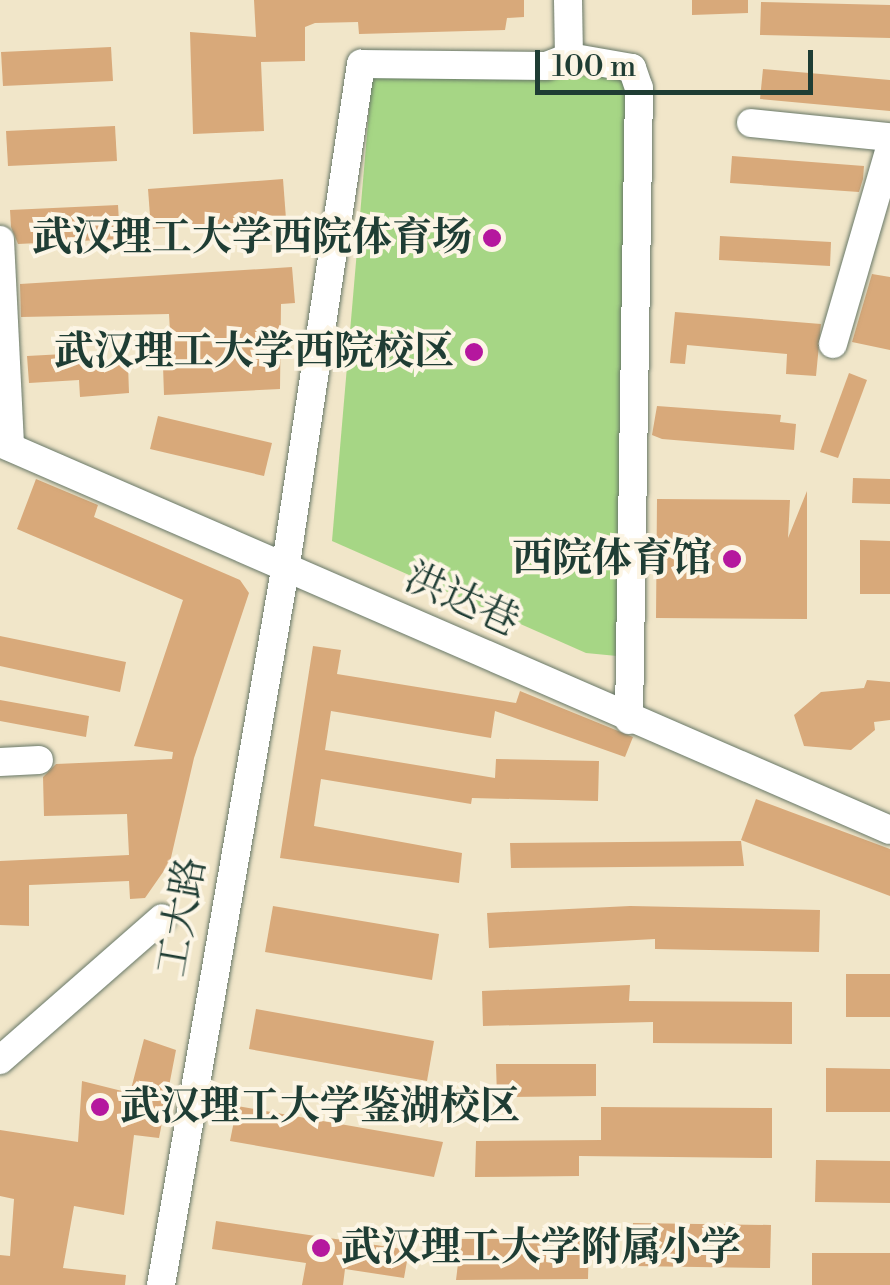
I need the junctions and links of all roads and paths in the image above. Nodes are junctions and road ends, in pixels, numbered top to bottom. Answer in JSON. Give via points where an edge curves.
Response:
{"nodes":[{"id":1,"x":568,"y":0,"type":"edge"},
{"id":2,"x":569,"y":57,"type":"junction"},
{"id":3,"x":751,"y":123,"type":"dead end"},
{"id":4,"x":890,"y":137,"type":"edge"},
{"id":5,"x":890,"y":148,"type":"edge"},
{"id":6,"x":0,"y":240,"type":"edge"},
{"id":7,"x":833,"y":344,"type":"dead end"},
{"id":8,"x":5,"y":445,"type":"edge"},
{"id":9,"x":286,"y":564,"type":"junction"},
{"id":10,"x":629,"y":720,"type":"junction"},
{"id":11,"x":39,"y":760,"type":"dead end"},
{"id":12,"x":0,"y":762,"type":"edge"},
{"id":13,"x":890,"y":830,"type":"edge"},
{"id":14,"x":162,"y":918,"type":"dead end"},
{"id":15,"x":0,"y":1060,"type":"edge"},
{"id":16,"x":162,"y":1285,"type":"edge"}],
"edges":[{"from":1,"to":2,"type":"street"},
{"from":2,"to":9,"type":"street","name":"工大路","via":[[546,66],[361,64]]},
{"from":2,"to":10,"type":"street","via":[[632,68],[639,88]]},
{"from":3,"to":4,"type":"street"},
{"from":5,"to":7,"type":"street"},
{"from":6,"to":8,"type":"street"},
{"from":8,"to":9,"type":"street","name":"洪达巷"},
{"from":9,"to":10,"type":"street","name":"洪达巷"},
{"from":9,"to":16,"type":"street","name":"工大路"},
{"from":10,"to":13,"type":"street","name":"洪达巷"},
{"from":11,"to":12,"type":"street"},
{"from":14,"to":15,"type":"street"}]}
